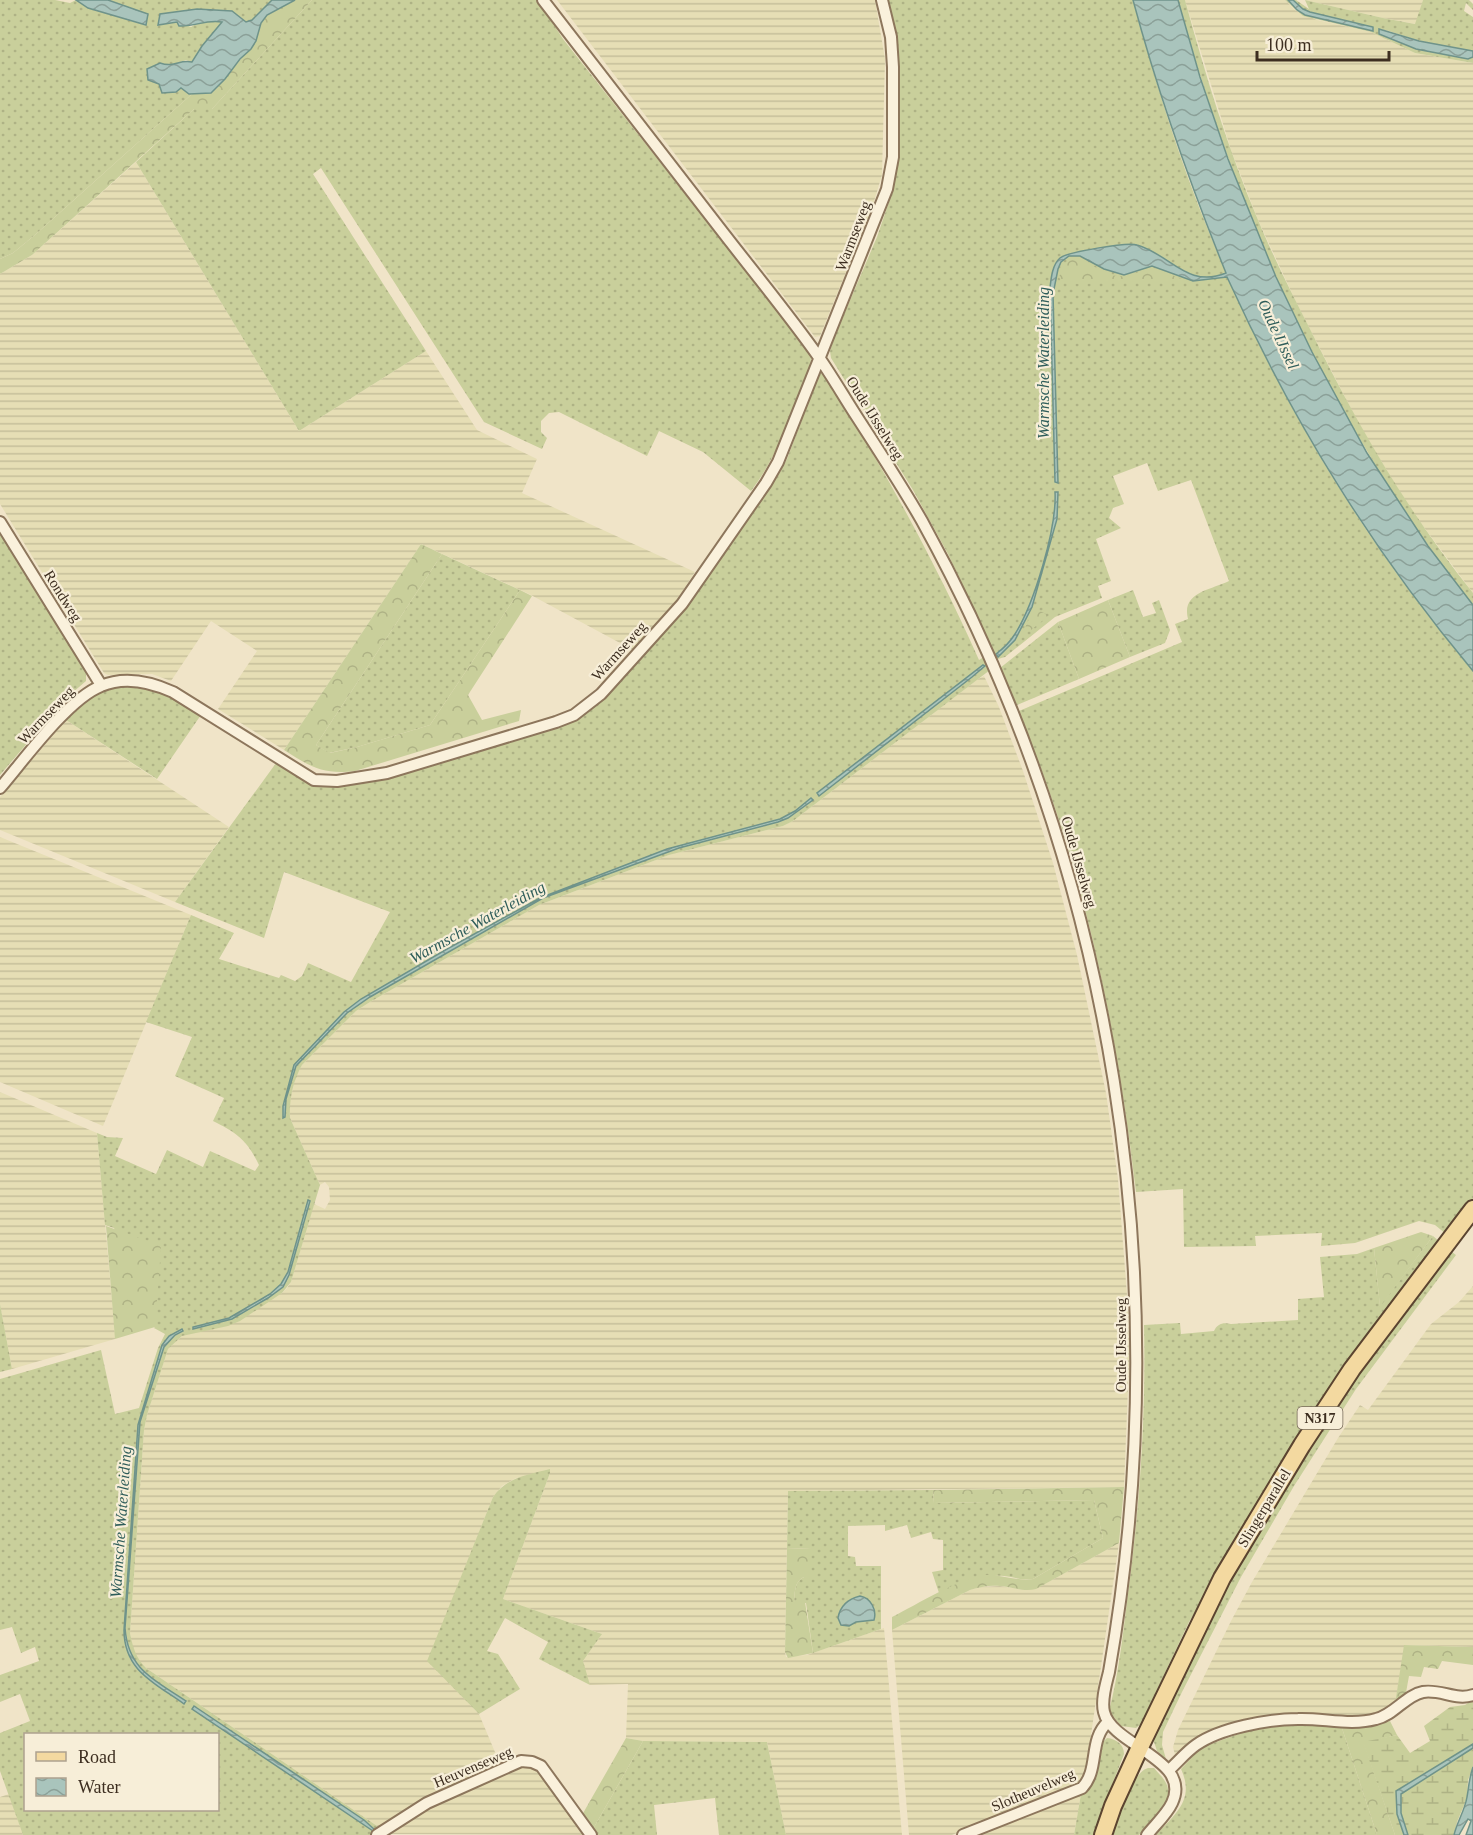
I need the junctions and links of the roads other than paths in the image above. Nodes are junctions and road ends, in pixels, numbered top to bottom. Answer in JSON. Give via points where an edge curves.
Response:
{"nodes":[{"id":1,"x":543,"y":0,"type":"edge"},
{"id":2,"x":882,"y":0,"type":"edge"},
{"id":3,"x":819,"y":357,"type":"junction"},
{"id":4,"x":0,"y":522,"type":"edge"},
{"id":5,"x":101,"y":686,"type":"junction"},
{"id":6,"x":0,"y":788,"type":"edge"},
{"id":7,"x":1473,"y":1209,"type":"edge"},
{"id":8,"x":1473,"y":1695,"type":"edge"},
{"id":9,"x":1108,"y":1722,"type":"junction"},
{"id":10,"x":1140,"y":1746,"type":"junction"},
{"id":11,"x":1169,"y":1770,"type":"junction"},
{"id":12,"x":377,"y":1835,"type":"edge"},
{"id":13,"x":591,"y":1835,"type":"edge"},
{"id":14,"x":963,"y":1835,"type":"edge"},
{"id":15,"x":1102,"y":1835,"type":"edge"},
{"id":16,"x":1147,"y":1835,"type":"edge"}],
"edges":[{"from":1,"to":3,"type":"street","name":"Oude IJsselweg"},
{"from":2,"to":3,"type":"street","name":"Warmseweg","via":[[893,67],[891,174]]},
{"from":3,"to":5,"type":"street","name":"Warmseweg","via":[[778,462],[759,492],[682,604],[601,694],[574,715],[387,773],[337,782],[314,780],[155,684],[120,682]]},
{"from":3,"to":9,"type":"street","name":"Oude IJsselweg","via":[[922,521],[997,675],[1068,872],[1099,1000],[1125,1150],[1136,1304],[1134,1454],[1129,1527],[1104,1700]]},
{"from":4,"to":5,"type":"street","name":"Rondweg"},
{"from":5,"to":6,"type":"street","name":"Warmseweg","via":[[63,714]]},
{"from":7,"to":10,"type":"main road","name":"Slingerparallel","number":"N317","via":[[1352,1369],[1302,1445],[1222,1578]]},
{"from":8,"to":11,"type":"street","via":[[1458,1698],[1420,1692],[1392,1713],[1374,1720],[1297,1719],[1241,1728],[1197,1745]]},
{"from":9,"to":10,"type":"street"},
{"from":9,"to":14,"type":"street","name":"Slotheuvelweg","via":[[1096,1738],[1091,1774],[1082,1788]]},
{"from":10,"to":11,"type":"street"},
{"from":10,"to":15,"type":"main road","name":"Slingerparallel","number":"N317"},
{"from":11,"to":16,"type":"street","via":[[1175,1798]]},
{"from":12,"to":13,"type":"street","name":"Heuvenseweg","via":[[427,1803],[520,1761],[536,1763],[547,1773]]}]}
